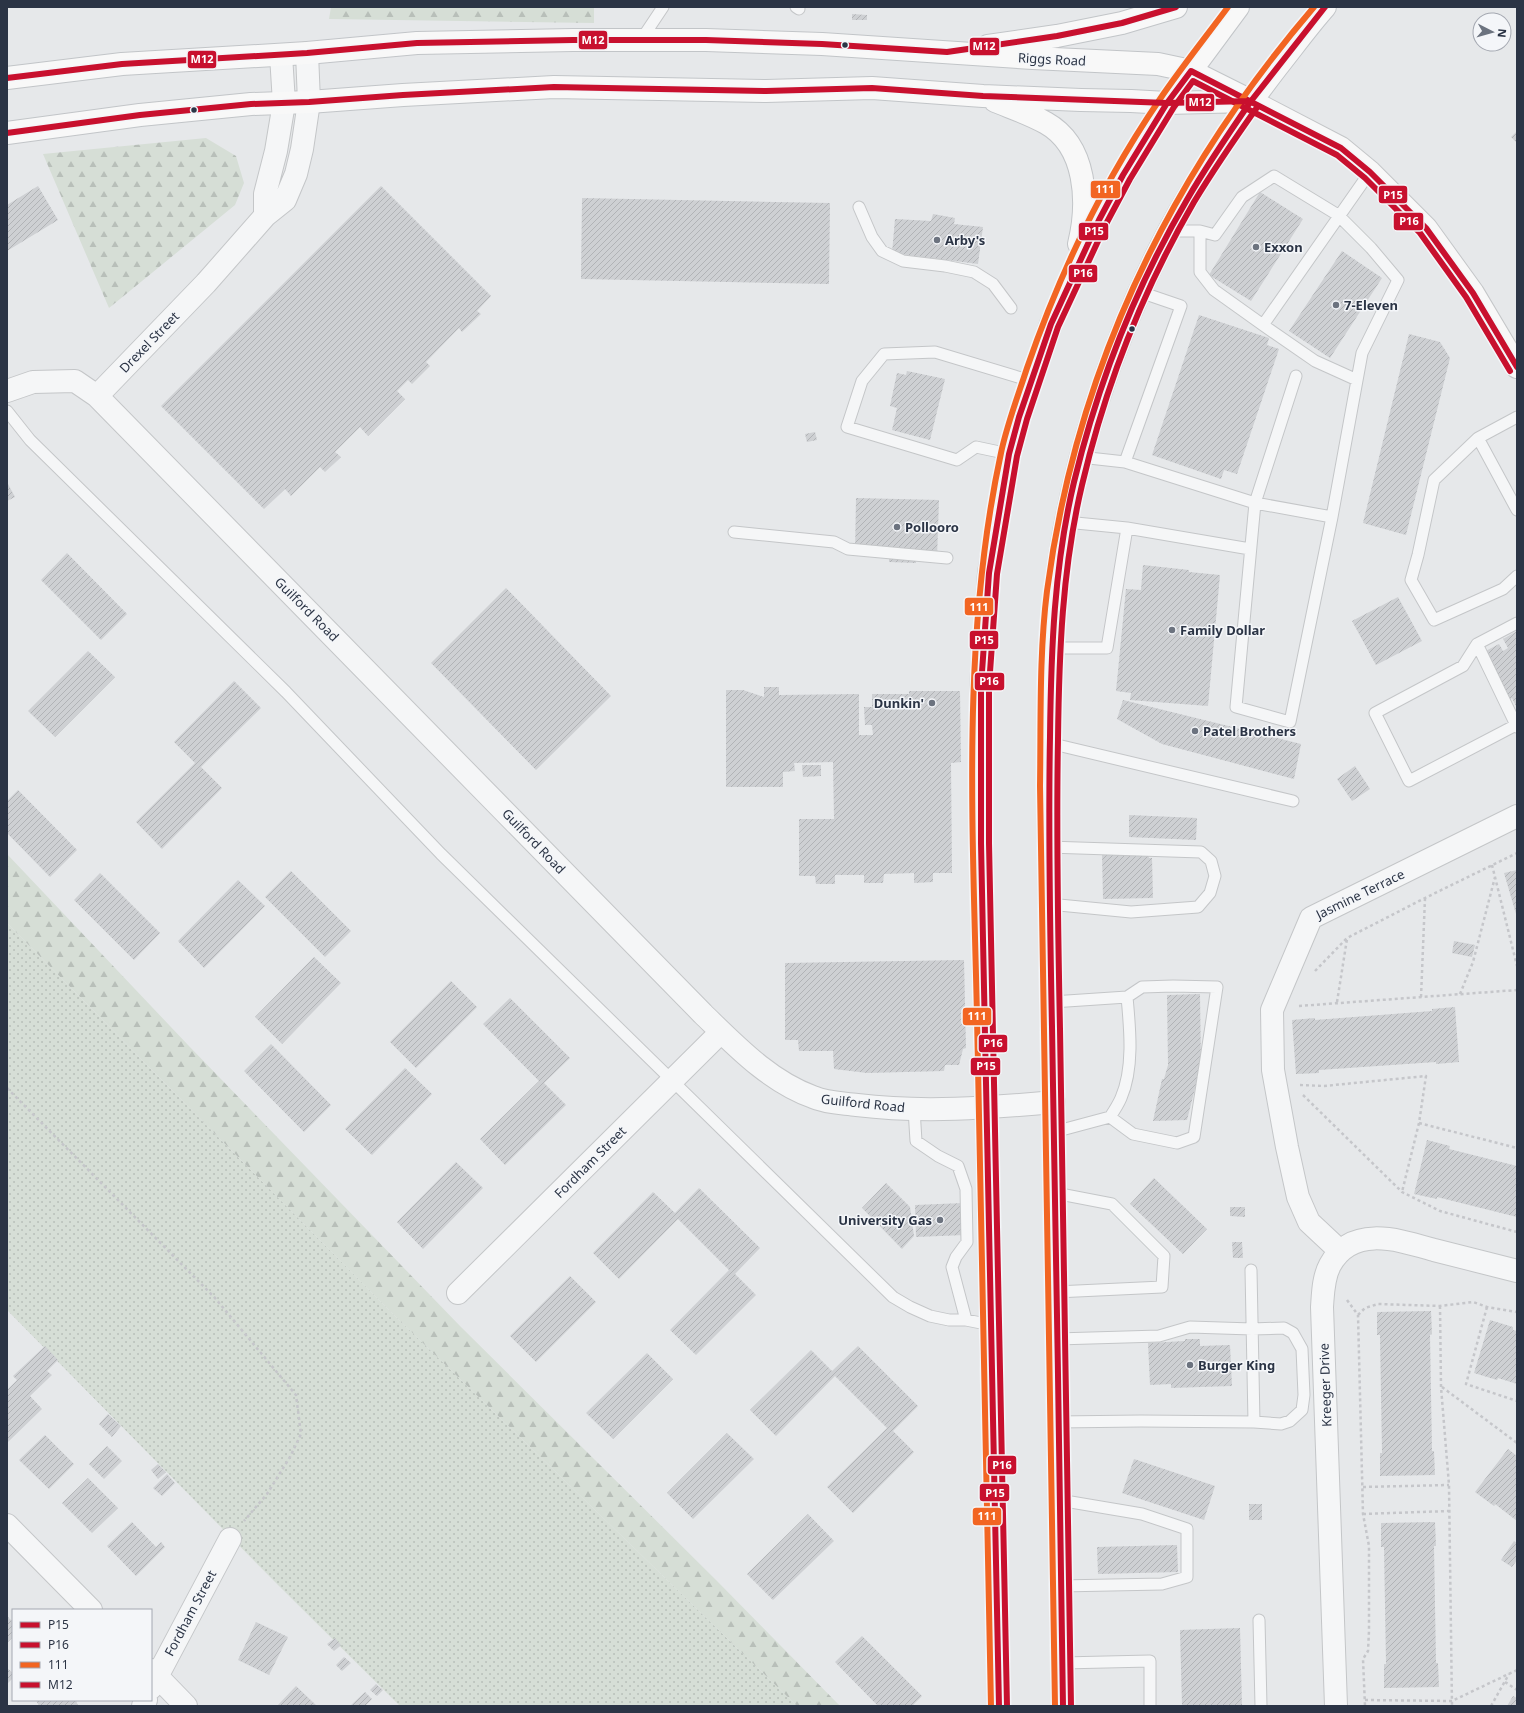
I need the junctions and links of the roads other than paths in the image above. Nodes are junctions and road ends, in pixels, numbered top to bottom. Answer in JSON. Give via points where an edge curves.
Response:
{"nodes":[{"id":1,"x":663,"y":7,"type":"edge"},
{"id":2,"x":1176,"y":7,"type":"edge"},
{"id":3,"x":1238,"y":7,"type":"edge"},
{"id":4,"x":1325,"y":7,"type":"edge"},
{"id":5,"x":641,"y":40,"type":"junction"},
{"id":6,"x":947,"y":52,"type":"junction"},
{"id":7,"x":307,"y":54,"type":"junction"},
{"id":8,"x":281,"y":55,"type":"junction"},
{"id":9,"x":1191,"y":71,"type":"junction"},
{"id":10,"x":7,"y":78,"type":"edge"},
{"id":11,"x":983,"y":96,"type":"junction"},
{"id":12,"x":1251,"y":101,"type":"junction"},
{"id":13,"x":309,"y":102,"type":"junction"},
{"id":14,"x":284,"y":103,"type":"junction"},
{"id":15,"x":1167,"y":103,"type":"junction"},
{"id":16,"x":7,"y":133,"type":"edge"},
{"id":17,"x":1370,"y":172,"type":"junction"},
{"id":18,"x":859,"y":207,"type":"dead end"},
{"id":19,"x":1338,"y":215,"type":"junction"},
{"id":20,"x":265,"y":216,"type":"junction"},
{"id":21,"x":1169,"y":231,"type":"junction"},
{"id":22,"x":1200,"y":231,"type":"junction"},
{"id":23,"x":1069,"y":283,"type":"junction"},
{"id":24,"x":1140,"y":292,"type":"junction"},
{"id":25,"x":1011,"y":308,"type":"dead end"},
{"id":26,"x":1262,"y":325,"type":"junction"},
{"id":27,"x":1516,"y":362,"type":"edge"},
{"id":28,"x":1296,"y":376,"type":"dead end"},
{"id":29,"x":1357,"y":380,"type":"junction"},
{"id":30,"x":1031,"y":381,"type":"junction"},
{"id":31,"x":7,"y":391,"type":"edge"},
{"id":32,"x":97,"y":396,"type":"junction"},
{"id":33,"x":7,"y":411,"type":"edge"},
{"id":34,"x":1517,"y":417,"type":"edge"},
{"id":35,"x":1478,"y":438,"type":"junction"},
{"id":36,"x":1009,"y":454,"type":"junction"},
{"id":37,"x":1080,"y":457,"type":"junction"},
{"id":38,"x":1125,"y":462,"type":"junction"},
{"id":39,"x":1255,"y":503,"type":"junction"},
{"id":40,"x":1517,"y":510,"type":"edge"},
{"id":41,"x":1332,"y":517,"type":"junction"},
{"id":42,"x":1066,"y":522,"type":"junction"},
{"id":43,"x":1127,"y":528,"type":"junction"},
{"id":44,"x":734,"y":532,"type":"dead end"},
{"id":45,"x":1250,"y":549,"type":"junction"},
{"id":46,"x":947,"y":558,"type":"dead end"},
{"id":47,"x":1517,"y":576,"type":"edge"},
{"id":48,"x":1517,"y":623,"type":"edge"},
{"id":49,"x":1477,"y":644,"type":"junction"},
{"id":50,"x":1052,"y":648,"type":"junction"},
{"id":51,"x":1516,"y":726,"type":"edge"},
{"id":52,"x":1049,"y":743,"type":"junction"},
{"id":53,"x":1293,"y":801,"type":"dead end"},
{"id":54,"x":1517,"y":816,"type":"edge"},
{"id":55,"x":1048,"y":847,"type":"junction"},
{"id":56,"x":1049,"y":904,"type":"junction"},
{"id":57,"x":1127,"y":997,"type":"junction"},
{"id":58,"x":1052,"y":1002,"type":"junction"},
{"id":59,"x":721,"y":1032,"type":"junction"},
{"id":60,"x":672,"y":1080,"type":"junction"},
{"id":61,"x":1054,"y":1102,"type":"junction"},
{"id":62,"x":986,"y":1108,"type":"junction"},
{"id":63,"x":914,"y":1109,"type":"junction"},
{"id":64,"x":1110,"y":1117,"type":"junction"},
{"id":65,"x":1054,"y":1132,"type":"junction"},
{"id":66,"x":1056,"y":1193,"type":"junction"},
{"id":67,"x":1340,"y":1251,"type":"junction"},
{"id":68,"x":1251,"y":1270,"type":"dead end"},
{"id":69,"x":1517,"y":1271,"type":"edge"},
{"id":70,"x":1056,"y":1292,"type":"junction"},
{"id":71,"x":458,"y":1293,"type":"dead end"},
{"id":72,"x":966,"y":1320,"type":"junction"},
{"id":73,"x":991,"y":1325,"type":"junction"},
{"id":74,"x":1252,"y":1329,"type":"junction"},
{"id":75,"x":1057,"y":1339,"type":"junction"},
{"id":76,"x":1058,"y":1422,"type":"junction"},
{"id":77,"x":1254,"y":1422,"type":"junction"},
{"id":78,"x":1059,"y":1500,"type":"junction"},
{"id":79,"x":7,"y":1525,"type":"edge"},
{"id":80,"x":230,"y":1539,"type":"road end"},
{"id":81,"x":1060,"y":1586,"type":"junction"},
{"id":82,"x":90,"y":1609,"type":"edge"},
{"id":83,"x":1259,"y":1620,"type":"dead end"},
{"id":84,"x":1062,"y":1663,"type":"junction"},
{"id":85,"x":153,"y":1678,"type":"edge"},
{"id":86,"x":186,"y":1706,"type":"edge"},
{"id":87,"x":999,"y":1706,"type":"edge"},
{"id":88,"x":1063,"y":1706,"type":"edge"},
{"id":89,"x":1150,"y":1706,"type":"edge"},
{"id":90,"x":1261,"y":1706,"type":"edge"},
{"id":91,"x":1336,"y":1706,"type":"edge"}],
"edges":[{"from":1,"to":5,"type":"lane"},
{"from":2,"to":6,"type":"main road","via":[[1122,23],[1057,36]]},
{"from":3,"to":9,"type":"main road"},
{"from":4,"to":12,"type":"main road"},
{"from":5,"to":6,"type":"main road","name":"Riggs Road","via":[[822,44]]},
{"from":5,"to":7,"type":"main road","name":"Riggs Road","via":[[417,43]]},
{"from":6,"to":9,"type":"main road","name":"Riggs Road","via":[[1158,64]]},
{"from":7,"to":8,"type":"main road","name":"Riggs Road"},
{"from":7,"to":13,"type":"street","name":"Drexel Street"},
{"from":8,"to":10,"type":"main road","name":"Riggs Road","via":[[122,64]]},
{"from":8,"to":14,"type":"street"},
{"from":9,"to":12,"type":"main road","name":"Riggs Road"},
{"from":9,"to":15,"type":"main road"},
{"from":11,"to":13,"type":"main road","name":"Riggs Road","via":[[872,88],[766,91],[554,87]]},
{"from":11,"to":15,"type":"main road","name":"Riggs Road"},
{"from":11,"to":23,"type":"main road","via":[[1047,124],[1066,140],[1077,158],[1085,202],[1083,228]]},
{"from":12,"to":15,"type":"main road","name":"Riggs Road"},
{"from":12,"to":17,"type":"main road","name":"Riggs Road","via":[[1341,148]]},
{"from":12,"to":21,"type":"main road"},
{"from":13,"to":14,"type":"main road","name":"Riggs Road"},
{"from":13,"to":20,"type":"street","name":"Drexel Street","via":[[296,174],[285,200]]},
{"from":14,"to":16,"type":"main road","name":"Riggs Road","via":[[140,115]]},
{"from":14,"to":20,"type":"street","via":[[265,194]]},
{"from":15,"to":23,"type":"main road","via":[[1123,174]]},
{"from":17,"to":19,"type":"lane"},
{"from":17,"to":27,"type":"main road","name":"Riggs Road","via":[[1426,228],[1473,293]]},
{"from":18,"to":25,"type":"lane","via":[[872,237],[882,251],[903,261],[974,272],[993,284]]},
{"from":19,"to":22,"type":"lane","via":[[1274,176],[1242,197],[1215,235]]},
{"from":19,"to":26,"type":"lane"},
{"from":19,"to":29,"type":"lane","via":[[1398,280],[1362,353]]},
{"from":20,"to":32,"type":"street","name":"Drexel Street","via":[[206,283]]},
{"from":21,"to":22,"type":"lane"},
{"from":21,"to":24,"type":"main road"},
{"from":22,"to":26,"type":"lane","via":[[1200,272],[1214,290]]},
{"from":23,"to":30,"type":"main road"},
{"from":24,"to":37,"type":"main road","via":[[1113,358]]},
{"from":24,"to":38,"type":"lane","via":[[1181,306]]},
{"from":26,"to":29,"type":"lane","via":[[1315,360]]},
{"from":28,"to":39,"type":"lane"},
{"from":29,"to":41,"type":"lane"},
{"from":30,"to":36,"type":"main road"},
{"from":30,"to":36,"type":"lane","via":[[935,352],[884,354],[862,381],[848,426],[957,460],[976,447]]},
{"from":31,"to":32,"type":"street","via":[[33,382],[74,381]]},
{"from":32,"to":59,"type":"street","name":"Guilford Road"},
{"from":33,"to":60,"type":"lane","via":[[30,440],[286,692],[441,854]]},
{"from":34,"to":35,"type":"lane"},
{"from":35,"to":40,"type":"lane"},
{"from":35,"to":47,"type":"lane","via":[[1434,480],[1411,580],[1434,620],[1503,589]]},
{"from":36,"to":62,"type":"main road","via":[[989,573],[981,686]]},
{"from":37,"to":38,"type":"lane"},
{"from":37,"to":42,"type":"main road"},
{"from":38,"to":39,"type":"lane"},
{"from":39,"to":41,"type":"lane"},
{"from":39,"to":45,"type":"lane"},
{"from":41,"to":45,"type":"lane","via":[[1290,722],[1236,707]]},
{"from":42,"to":43,"type":"lane"},
{"from":42,"to":50,"type":"main road","via":[[1055,595]]},
{"from":43,"to":45,"type":"lane"},
{"from":43,"to":50,"type":"lane","via":[[1107,648]]},
{"from":44,"to":46,"type":"lane","via":[[834,542],[848,549]]},
{"from":48,"to":49,"type":"lane"},
{"from":49,"to":51,"type":"lane"},
{"from":49,"to":51,"type":"lane","via":[[1463,666],[1375,713],[1409,781]]},
{"from":50,"to":52,"type":"main road"},
{"from":52,"to":53,"type":"lane"},
{"from":52,"to":55,"type":"main road"},
{"from":54,"to":67,"type":"street","name":"Jasmine Terrace","via":[[1311,918],[1272,1010],[1273,1070],[1298,1197],[1309,1222]]},
{"from":55,"to":56,"type":"main road"},
{"from":55,"to":56,"type":"lane","via":[[1201,852],[1211,861],[1215,876],[1210,893],[1198,908],[1131,912]]},
{"from":56,"to":58,"type":"main road"},
{"from":57,"to":58,"type":"lane"},
{"from":57,"to":64,"type":"lane","via":[[1131,1033],[1127,1078],[1121,1098]]},
{"from":57,"to":64,"type":"lane","via":[[1142,988],[1216,987],[1194,1137],[1177,1143],[1133,1134]]},
{"from":58,"to":61,"type":"main road"},
{"from":59,"to":60,"type":"street","name":"Fordham Street"},
{"from":59,"to":63,"type":"street","name":"Guilford Road","via":[[756,1065],[790,1087],[814,1098],[877,1107]]},
{"from":60,"to":71,"type":"street","name":"Fordham Street"},
{"from":60,"to":72,"type":"lane","via":[[893,1297],[930,1316]]},
{"from":61,"to":62,"type":"street","name":"Guilford Road"},
{"from":61,"to":65,"type":"main road"},
{"from":62,"to":63,"type":"street","name":"Guilford Road"},
{"from":62,"to":73,"type":"main road"},
{"from":63,"to":72,"type":"lane","via":[[916,1141],[958,1166],[966,1189],[967,1242],[952,1267]]},
{"from":64,"to":65,"type":"lane"},
{"from":65,"to":66,"type":"main road"},
{"from":66,"to":70,"type":"main road"},
{"from":66,"to":70,"type":"lane","via":[[1112,1204],[1164,1256],[1162,1287]]},
{"from":67,"to":69,"type":"street","name":"Kreeger Drive","via":[[1366,1238],[1382,1239],[1404,1242]]},
{"from":67,"to":91,"type":"street","name":"Kreeger Drive","via":[[1326,1277],[1322,1307]]},
{"from":68,"to":74,"type":"lane"},
{"from":70,"to":75,"type":"main road"},
{"from":72,"to":73,"type":"lane"},
{"from":73,"to":87,"type":"main road"},
{"from":74,"to":75,"type":"lane","via":[[1190,1327],[1159,1336]]},
{"from":74,"to":77,"type":"lane"},
{"from":74,"to":77,"type":"lane","via":[[1284,1328],[1294,1333],[1302,1348],[1304,1395],[1302,1410],[1290,1421],[1281,1424]]},
{"from":75,"to":76,"type":"main road"},
{"from":76,"to":77,"type":"lane"},
{"from":76,"to":78,"type":"main road"},
{"from":78,"to":81,"type":"main road"},
{"from":78,"to":81,"type":"lane","via":[[1142,1514],[1186,1528],[1187,1577],[1162,1584]]},
{"from":79,"to":82,"type":"street"},
{"from":80,"to":85,"type":"street","name":"Fordham Street"},
{"from":81,"to":84,"type":"main road"},
{"from":83,"to":90,"type":"lane"},
{"from":84,"to":88,"type":"main road"},
{"from":84,"to":89,"type":"lane","via":[[1150,1661]]},
{"from":85,"to":86,"type":"street"}]}
